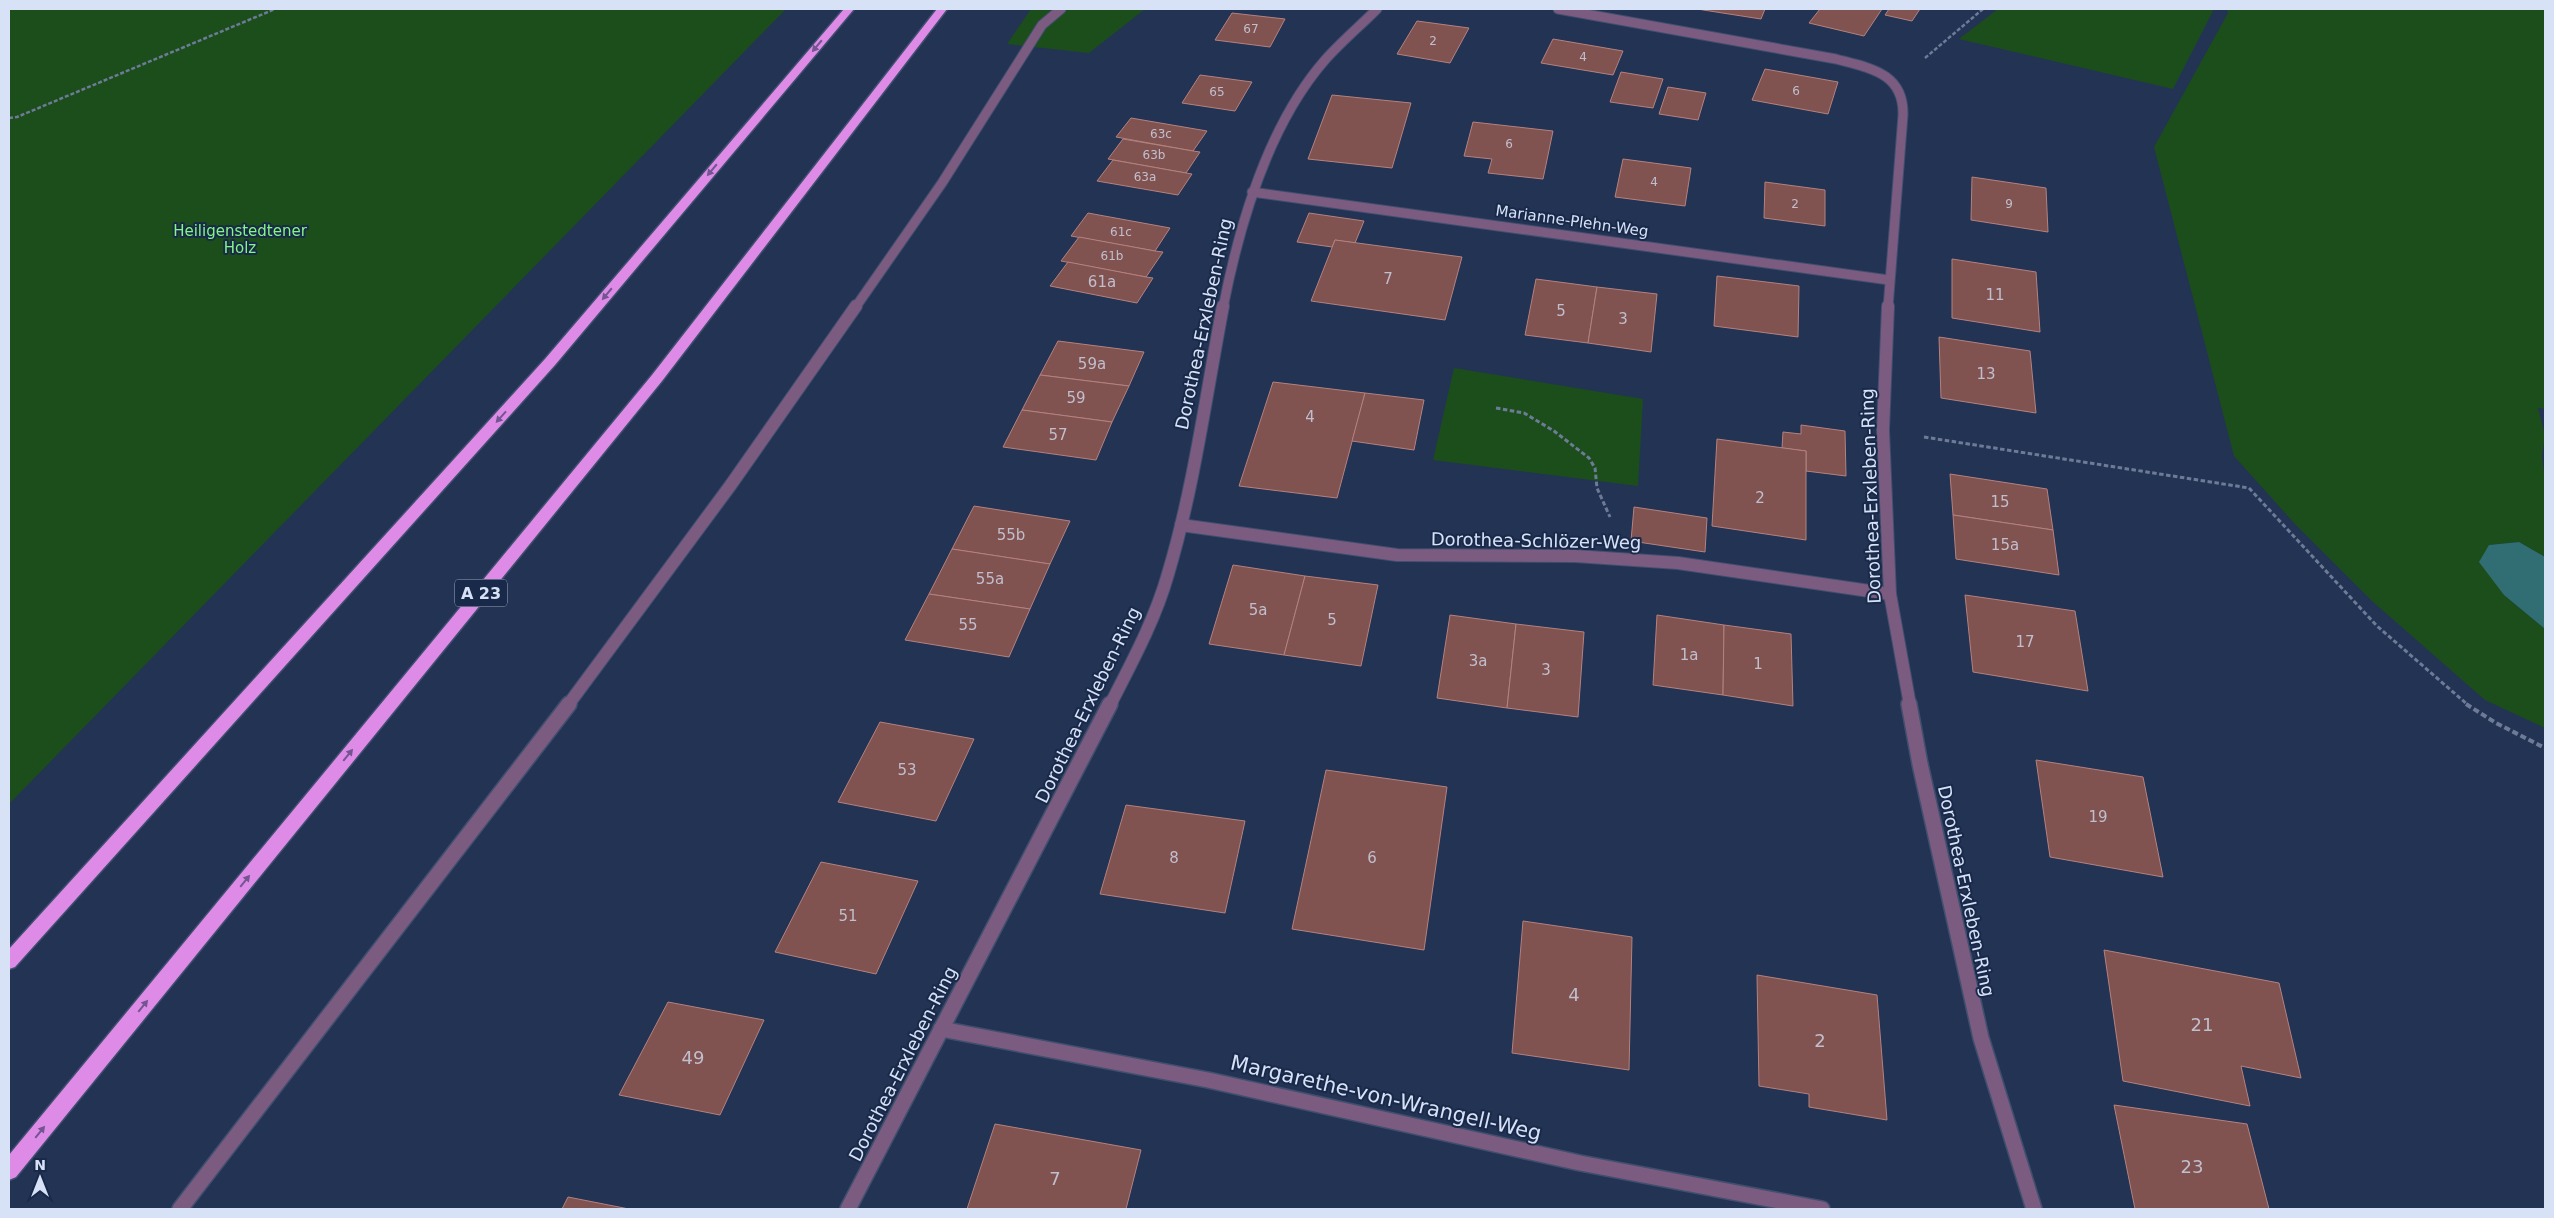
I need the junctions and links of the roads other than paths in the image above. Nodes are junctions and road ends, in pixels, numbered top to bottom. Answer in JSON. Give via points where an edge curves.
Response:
{"nodes":[{"id":1,"x":849,"y":9,"type":"edge"},
{"id":2,"x":942,"y":9,"type":"edge"},
{"id":3,"x":1062,"y":9,"type":"edge"},
{"id":4,"x":1377,"y":9,"type":"edge"},
{"id":5,"x":1558,"y":9,"type":"edge"},
{"id":6,"x":1252,"y":192,"type":"junction"},
{"id":7,"x":1888,"y":280,"type":"junction"},
{"id":8,"x":1181,"y":525,"type":"junction"},
{"id":9,"x":1890,"y":594,"type":"junction"},
{"id":10,"x":9,"y":961,"type":"edge"},
{"id":11,"x":941,"y":1029,"type":"junction"},
{"id":12,"x":9,"y":1170,"type":"edge"},
{"id":13,"x":180,"y":1209,"type":"edge"},
{"id":14,"x":848,"y":1209,"type":"edge"},
{"id":15,"x":1822,"y":1209,"type":"edge"},
{"id":16,"x":2034,"y":1209,"type":"edge"}],
"edges":[{"from":1,"to":10,"type":"highway","one_way":true,"via":[[550,362]]},
{"from":12,"to":2,"type":"highway","number":"A 23","one_way":true,"via":[[657,378]]},
{"from":3,"to":13,"type":"street","via":[[1042,25],[942,183],[730,486],[526,762]]},
{"from":4,"to":6,"type":"street","name":"Dorothea-Erxleben-Ring","via":[[1313,76],[1285,120]]},
{"from":5,"to":7,"type":"street","name":"Dorothea-Erxleben-Ring","via":[[1820,55],[1868,68],[1888,79],[1900,91],[1903,115]]},
{"from":6,"to":7,"type":"street","name":"Marianne-Plehn-Weg"},
{"from":6,"to":8,"type":"street","name":"Dorothea-Erxleben-Ring","via":[[1232,261]]},
{"from":7,"to":9,"type":"street","name":"Dorothea-Erxleben-Ring","via":[[1883,430]]},
{"from":8,"to":9,"type":"street","name":"Dorothea-Schlözer-Weg","via":[[1397,555],[1575,556],[1678,562]]},
{"from":8,"to":11,"type":"street","name":"Dorothea-Erxleben-Ring","via":[[1168,575],[1144,639]]},
{"from":9,"to":16,"type":"street","name":"Dorothea-Erxleben-Ring","via":[[1920,764],[1981,1038]]},
{"from":11,"to":14,"type":"street","name":"Dorothea-Erxleben-Ring"},
{"from":11,"to":15,"type":"street","name":"Margarethe-von-Wrangell-Weg","via":[[1208,1080],[1580,1163]]}]}
